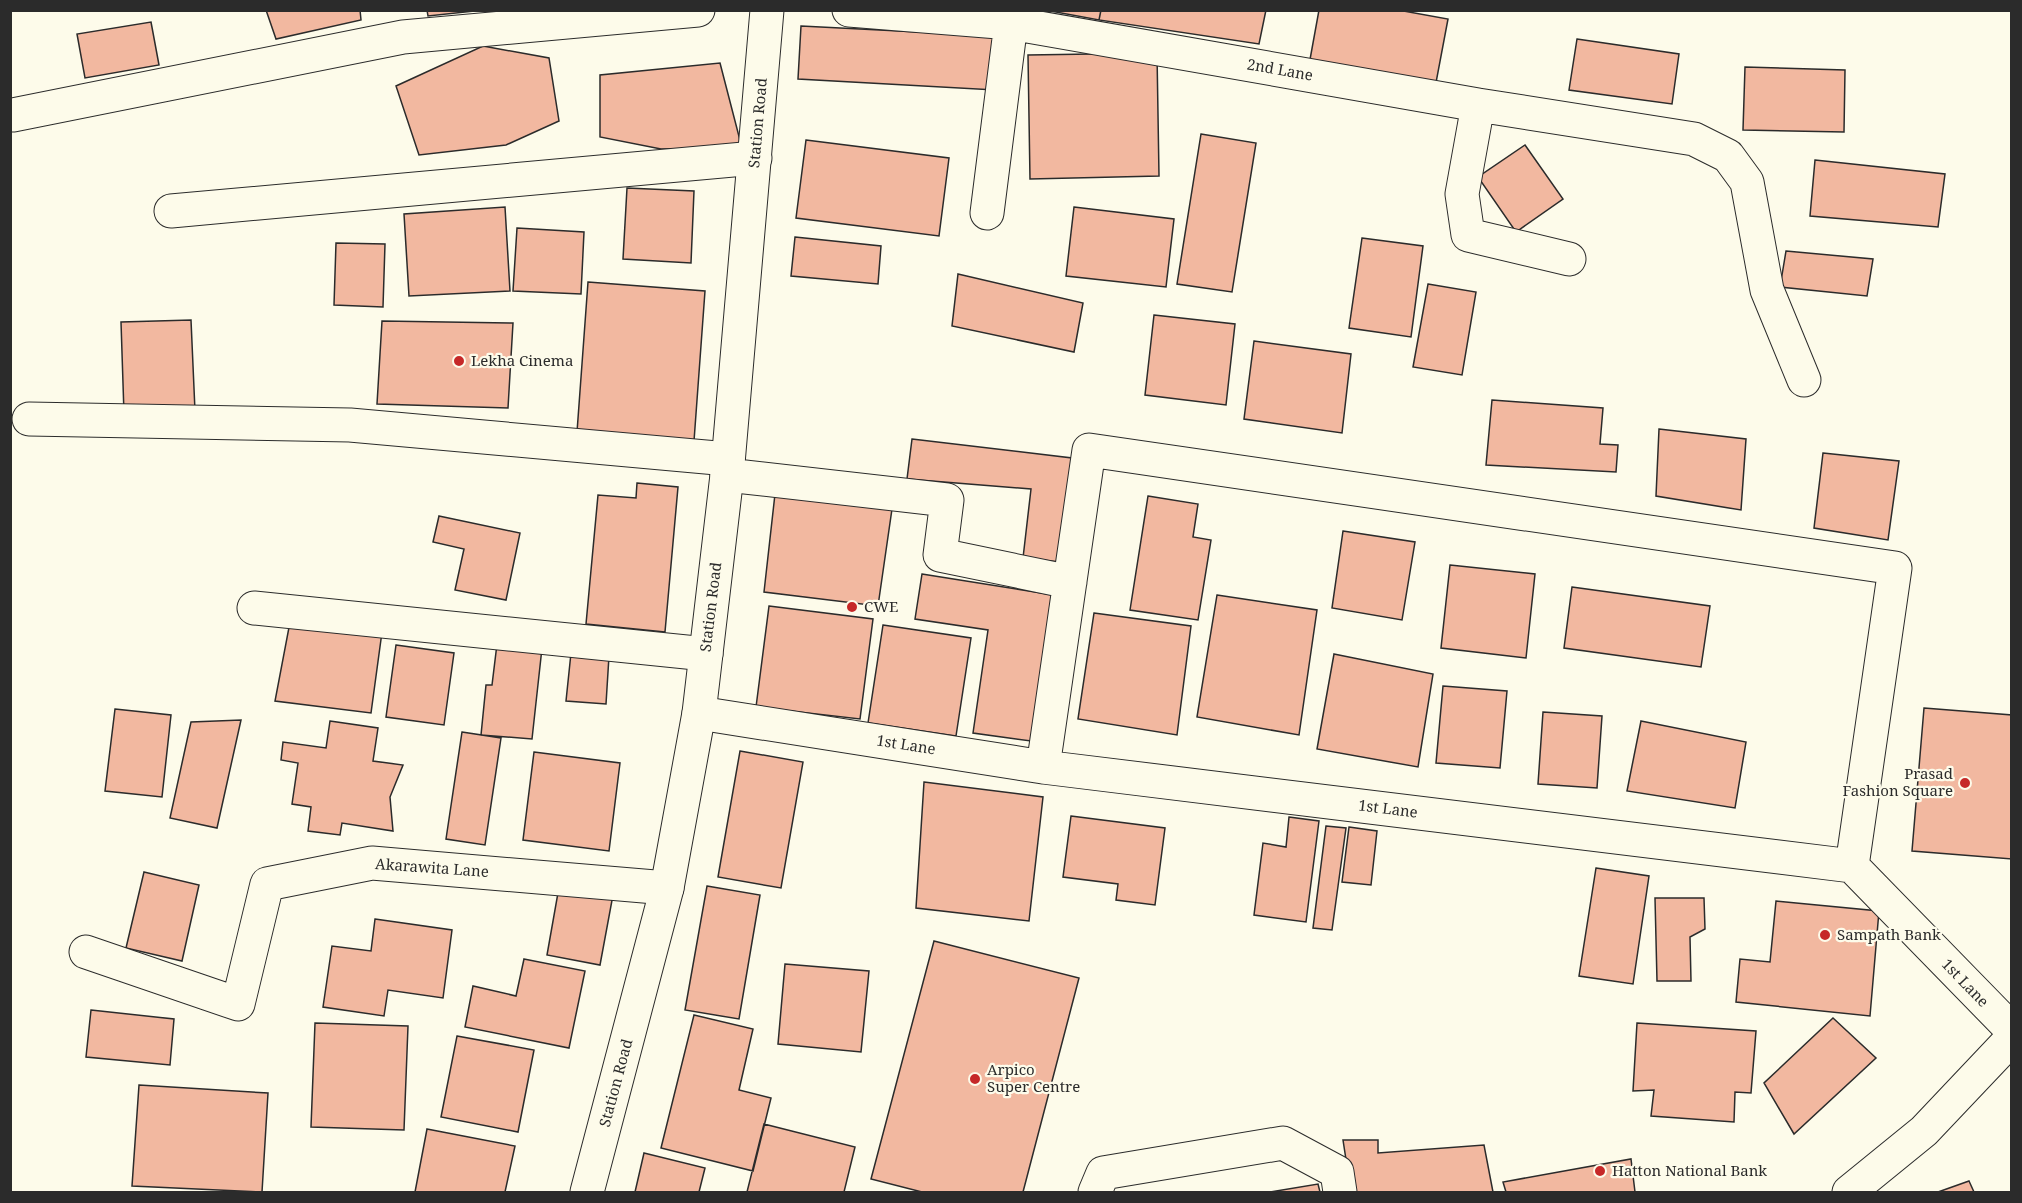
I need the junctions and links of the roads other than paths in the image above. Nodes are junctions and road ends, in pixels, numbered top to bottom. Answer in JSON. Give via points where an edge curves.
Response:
{"nodes":[{"id":1,"x":698,"y":10,"type":"edge"},
{"id":2,"x":767,"y":10,"type":"edge"},
{"id":3,"x":849,"y":10,"type":"edge"},
{"id":4,"x":1011,"y":23,"type":"junction"},
{"id":5,"x":1478,"y":105,"type":"junction"},
{"id":6,"x":13,"y":115,"type":"dead end"},
{"id":7,"x":755,"y":158,"type":"junction"},
{"id":8,"x":171,"y":211,"type":"dead end"},
{"id":9,"x":987,"y":213,"type":"dead end"},
{"id":10,"x":1569,"y":259,"type":"dead end"},
{"id":11,"x":1804,"y":381,"type":"dead end"},
{"id":12,"x":29,"y":419,"type":"dead end"},
{"id":13,"x":728,"y":467,"type":"junction"},
{"id":14,"x":1070,"y":582,"type":"junction"},
{"id":15,"x":254,"y":608,"type":"dead end"},
{"id":16,"x":706,"y":654,"type":"junction"},
{"id":17,"x":699,"y":713,"type":"junction"},
{"id":18,"x":1043,"y":766,"type":"junction"},
{"id":19,"x":1852,"y":866,"type":"junction"},
{"id":20,"x":667,"y":888,"type":"junction"},
{"id":21,"x":86,"y":952,"type":"dead end"},
{"id":22,"x":2012,"y":1030,"type":"edge"},
{"id":23,"x":2012,"y":1038,"type":"edge"},
{"id":24,"x":587,"y":1192,"type":"edge"},
{"id":25,"x":1095,"y":1192,"type":"edge"},
{"id":26,"x":1340,"y":1192,"type":"edge"},
{"id":27,"x":1849,"y":1192,"type":"edge"}],
"edges":[{"from":1,"to":6,"type":"main road","via":[[403,37]]},
{"from":2,"to":7,"type":"main road","name":"Station Road"},
{"from":3,"to":4,"type":"main road","name":"2nd Lane"},
{"from":4,"to":5,"type":"main road","name":"2nd Lane"},
{"from":4,"to":9,"type":"main road"},
{"from":5,"to":10,"type":"main road","via":[[1462,194],[1468,235]]},
{"from":5,"to":11,"type":"main road","name":"2nd Lane","via":[[1694,139],[1728,156],[1747,182],[1767,290]]},
{"from":7,"to":8,"type":"main road"},
{"from":7,"to":13,"type":"main road","name":"Station Road"},
{"from":12,"to":13,"type":"main road","via":[[350,425]]},
{"from":13,"to":14,"type":"main road","via":[[947,500],[940,555]]},
{"from":13,"to":16,"type":"main road","name":"Station Road"},
{"from":14,"to":18,"type":"main road"},
{"from":14,"to":19,"type":"main road","via":[[1089,450],[1895,568]]},
{"from":15,"to":16,"type":"main road"},
{"from":16,"to":17,"type":"main road","name":"Station Road"},
{"from":17,"to":18,"type":"main road","name":"1st Lane"},
{"from":17,"to":20,"type":"main road","name":"Station Road"},
{"from":18,"to":19,"type":"main road","name":"1st Lane"},
{"from":19,"to":22,"type":"main road","name":"1st Lane"},
{"from":20,"to":21,"type":"main road","name":"Akarawita Lane","via":[[372,863],[267,884],[238,1004]]},
{"from":20,"to":24,"type":"main road","name":"Station Road"},
{"from":23,"to":27,"type":"main road","via":[[1924,1131]]},
{"from":25,"to":26,"type":"main road","via":[[1103,1173],[1283,1143],[1337,1172]]}]}
